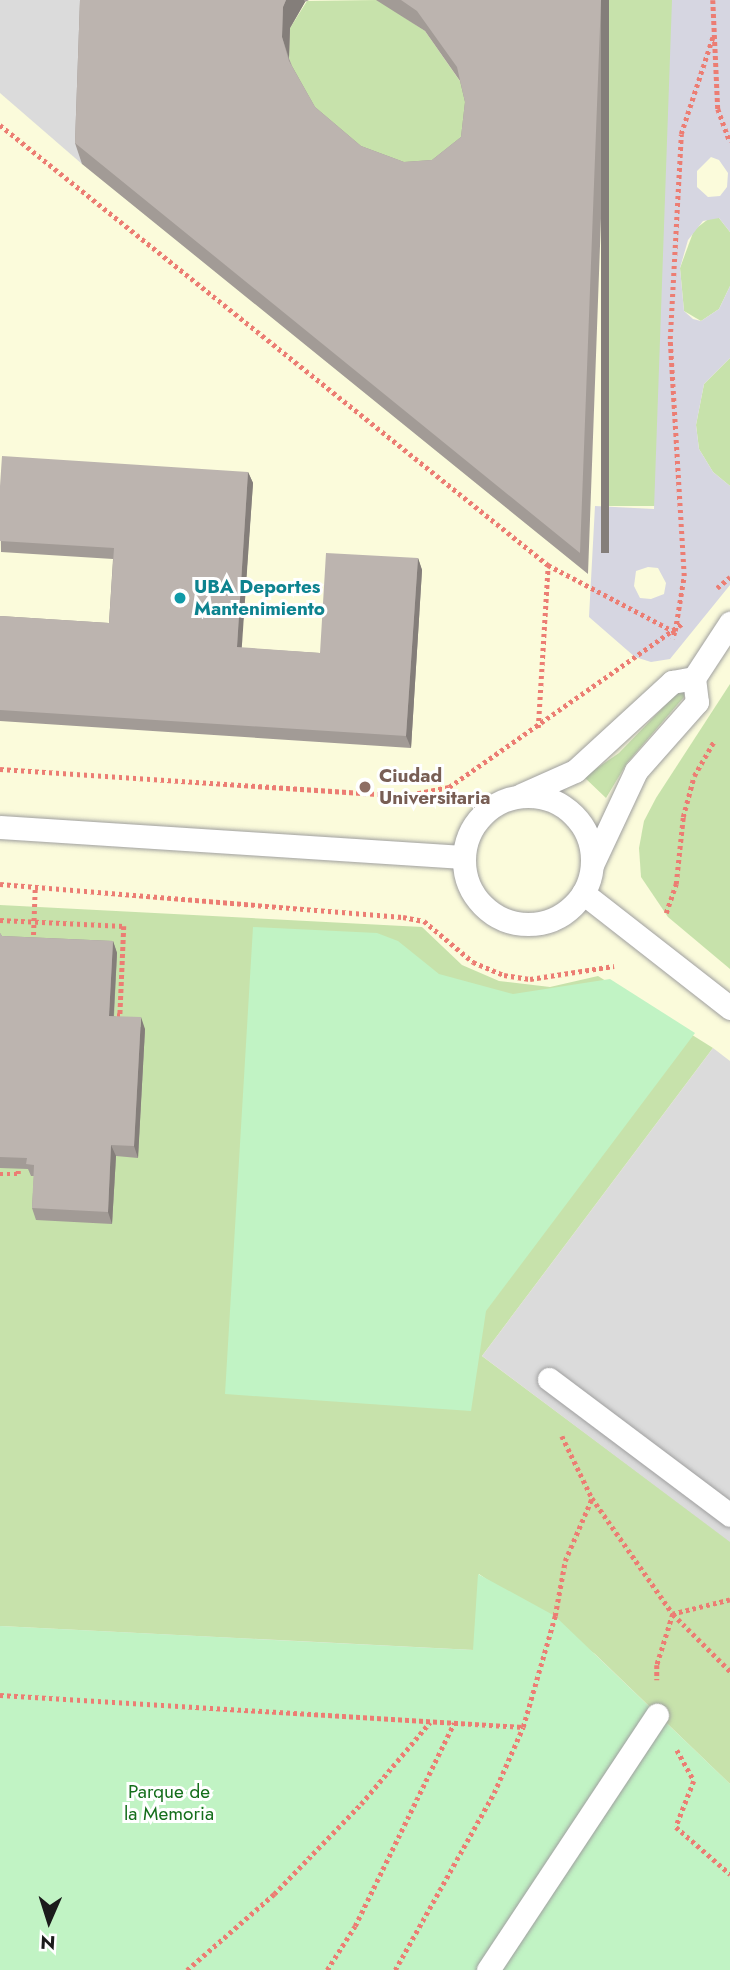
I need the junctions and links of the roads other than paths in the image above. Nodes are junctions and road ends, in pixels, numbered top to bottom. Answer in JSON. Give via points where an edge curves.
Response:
{"nodes":[{"id":1,"x":730,"y":623,"type":"edge"},
{"id":2,"x":694,"y":678,"type":"junction"},
{"id":3,"x":521,"y":796,"type":"junction"},
{"id":4,"x":0,"y":827,"type":"edge"},
{"id":5,"x":463,"y":858,"type":"junction"},
{"id":6,"x":593,"y":863,"type":"junction"},
{"id":7,"x":583,"y":893,"type":"junction"},
{"id":8,"x":730,"y":1008,"type":"edge"},
{"id":9,"x":549,"y":1379,"type":"road end"},
{"id":10,"x":730,"y":1515,"type":"edge"},
{"id":11,"x":657,"y":1715,"type":"road end"},
{"id":12,"x":488,"y":1970,"type":"edge"}],
"edges":[{"from":1,"to":2,"type":"lane"},
{"from":2,"to":3,"type":"lane","via":[[672,682],[575,771]]},
{"from":2,"to":6,"type":"lane","via":[[696,702],[636,771]]},
{"from":3,"to":5,"type":"lane","via":[[488,810],[466,839]]},
{"from":3,"to":6,"type":"lane","via":[[543,797],[572,814],[590,841]]},
{"from":4,"to":5,"type":"lane"},
{"from":5,"to":7,"type":"lane","via":[[475,898],[509,923],[551,921],[570,910]]},
{"from":6,"to":7,"type":"lane"},
{"from":7,"to":8,"type":"lane"},
{"from":9,"to":10,"type":"lane"},
{"from":11,"to":12,"type":"lane"}]}
